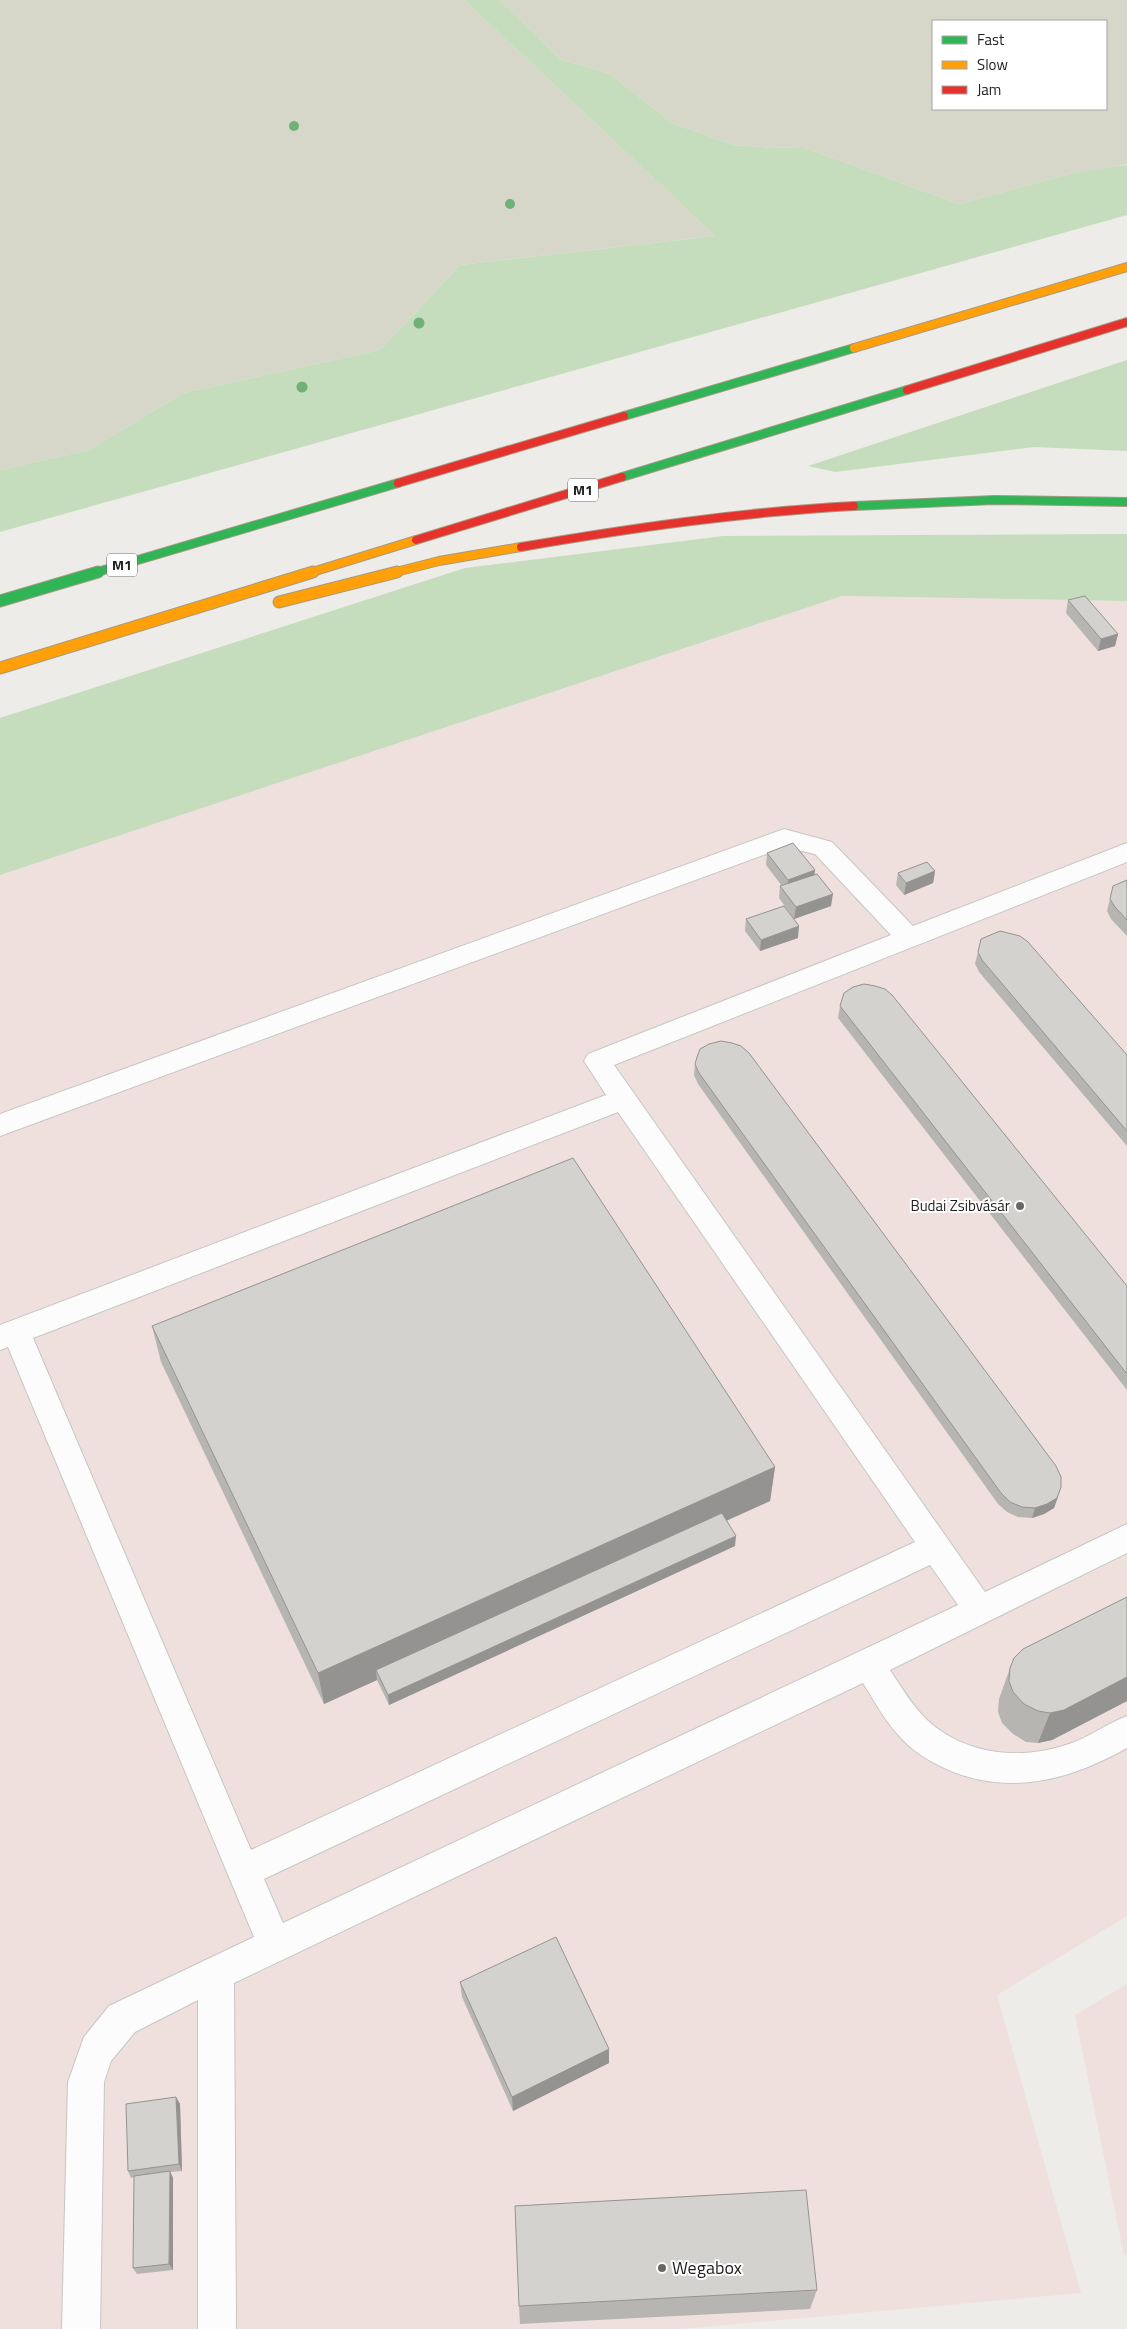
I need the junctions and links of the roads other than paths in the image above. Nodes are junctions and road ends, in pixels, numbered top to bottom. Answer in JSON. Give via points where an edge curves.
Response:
{"nodes":[{"id":1,"x":1127,"y":267,"type":"edge"},
{"id":2,"x":1127,"y":322,"type":"edge"},
{"id":3,"x":1127,"y":502,"type":"edge"},
{"id":4,"x":0,"y":600,"type":"edge"},
{"id":5,"x":264,"y":606,"type":"dead end"},
{"id":6,"x":170,"y":628,"type":"dead end"},
{"id":7,"x":39,"y":657,"type":"junction"},
{"id":8,"x":0,"y":668,"type":"edge"},
{"id":9,"x":1127,"y":852,"type":"edge"},
{"id":10,"x":909,"y":938,"type":"junction"},
{"id":11,"x":624,"y":1100,"type":"junction"},
{"id":12,"x":0,"y":1125,"type":"edge"},
{"id":13,"x":8,"y":1335,"type":"edge"},
{"id":14,"x":1127,"y":1538,"type":"edge"},
{"id":15,"x":936,"y":1546,"type":"junction"},
{"id":16,"x":980,"y":1610,"type":"junction"},
{"id":17,"x":869,"y":1664,"type":"junction"},
{"id":18,"x":1127,"y":1731,"type":"edge"},
{"id":19,"x":243,"y":1871,"type":"junction"},
{"id":20,"x":275,"y":1944,"type":"junction"},
{"id":21,"x":216,"y":1973,"type":"junction"},
{"id":22,"x":81,"y":2329,"type":"edge"},
{"id":23,"x":217,"y":2329,"type":"edge"}],
"edges":[{"from":1,"to":4,"type":"main road","number":"M1"},
{"from":2,"to":7,"type":"main road","number":"M1"},
{"from":3,"to":5,"type":"main road","via":[[994,500],[816,508],[637,527],[439,561]]},
{"from":6,"to":7,"type":"main road"},
{"from":7,"to":8,"type":"main road","number":"M1"},
{"from":9,"to":10,"type":"lane"},
{"from":10,"to":11,"type":"lane","via":[[596,1061]]},
{"from":10,"to":12,"type":"lane","via":[[823,848],[784,838]]},
{"from":11,"to":13,"type":"lane"},
{"from":11,"to":15,"type":"lane"},
{"from":13,"to":19,"type":"lane"},
{"from":14,"to":16,"type":"lane"},
{"from":15,"to":16,"type":"lane"},
{"from":15,"to":19,"type":"lane"},
{"from":16,"to":17,"type":"lane"},
{"from":17,"to":18,"type":"lane","via":[[914,1730],[939,1750],[972,1763],[1012,1770],[1048,1765],[1079,1756]]},
{"from":17,"to":20,"type":"lane"},
{"from":19,"to":20,"type":"lane"},
{"from":20,"to":21,"type":"lane"},
{"from":21,"to":22,"type":"lane","via":[[122,2020],[97,2050],[86,2082]]},
{"from":21,"to":23,"type":"lane"}]}
